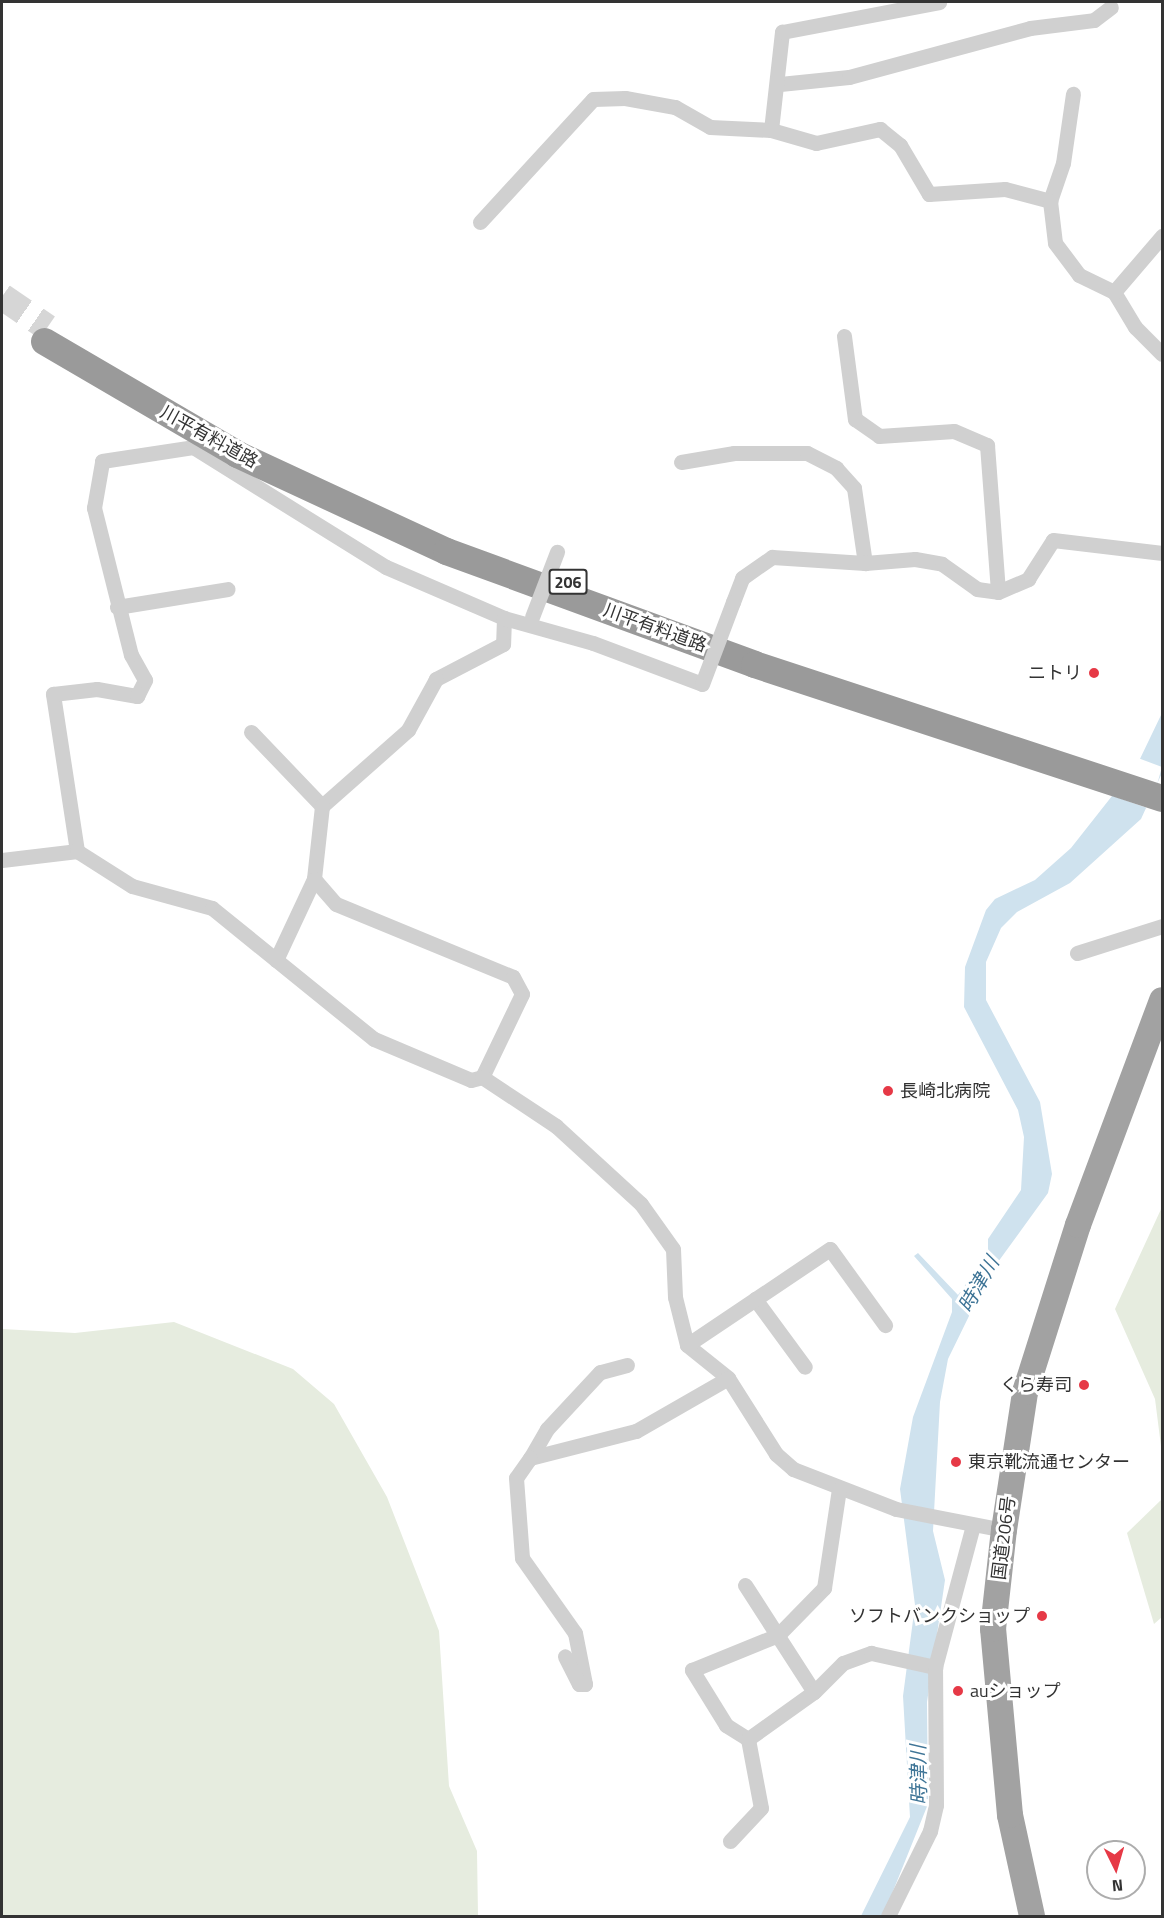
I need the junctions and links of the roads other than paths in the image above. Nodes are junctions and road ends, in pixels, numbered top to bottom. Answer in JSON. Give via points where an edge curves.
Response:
{"nodes":[{"id":1,"x":939,"y":2,"type":"edge"},
{"id":2,"x":1112,"y":7,"type":"dead end"},
{"id":3,"x":780,"y":84,"type":"junction"},
{"id":4,"x":1073,"y":94,"type":"dead end"},
{"id":5,"x":771,"y":130,"type":"junction"},
{"id":6,"x":1050,"y":201,"type":"junction"},
{"id":7,"x":480,"y":222,"type":"dead end"},
{"id":8,"x":1162,"y":236,"type":"edge"},
{"id":9,"x":1114,"y":292,"type":"junction"},
{"id":10,"x":46,"y":334,"type":"tunnel mouth"},
{"id":11,"x":844,"y":336,"type":"dead end"},
{"id":12,"x":1162,"y":354,"type":"edge"},
{"id":13,"x":681,"y":462,"type":"dead end"},
{"id":14,"x":558,"y":552,"type":"dead end"},
{"id":15,"x":1162,"y":553,"type":"edge"},
{"id":16,"x":865,"y":563,"type":"junction"},
{"id":17,"x":228,"y":588,"type":"dead end"},
{"id":18,"x":998,"y":592,"type":"junction"},
{"id":19,"x":117,"y":607,"type":"junction"},
{"id":20,"x":532,"y":617,"type":"dead end"},
{"id":21,"x":504,"y":618,"type":"junction"},
{"id":22,"x":251,"y":732,"type":"dead end"},
{"id":23,"x":1162,"y":793,"type":"edge"},
{"id":24,"x":322,"y":806,"type":"junction"},
{"id":25,"x":77,"y":851,"type":"junction"},
{"id":26,"x":2,"y":860,"type":"edge"},
{"id":27,"x":314,"y":879,"type":"junction"},
{"id":28,"x":1162,"y":926,"type":"edge"},
{"id":29,"x":1077,"y":952,"type":"dead end"},
{"id":30,"x":276,"y":960,"type":"junction"},
{"id":31,"x":1162,"y":1000,"type":"edge"},
{"id":32,"x":482,"y":1077,"type":"junction"},
{"id":33,"x":755,"y":1299,"type":"junction"},
{"id":34,"x":885,"y":1324,"type":"dead end"},
{"id":35,"x":687,"y":1345,"type":"junction"},
{"id":36,"x":627,"y":1365,"type":"dead end"},
{"id":37,"x":805,"y":1367,"type":"dead end"},
{"id":38,"x":728,"y":1378,"type":"junction"},
{"id":39,"x":530,"y":1458,"type":"junction"},
{"id":40,"x":838,"y":1489,"type":"junction"},
{"id":41,"x":973,"y":1524,"type":"junction"},
{"id":42,"x":1004,"y":1530,"type":"junction"},
{"id":43,"x":745,"y":1585,"type":"dead end"},
{"id":44,"x":778,"y":1635,"type":"junction"},
{"id":45,"x":565,"y":1656,"type":"dead end"},
{"id":46,"x":935,"y":1667,"type":"junction"},
{"id":47,"x":814,"y":1692,"type":"junction"},
{"id":48,"x":748,"y":1739,"type":"junction"},
{"id":49,"x":730,"y":1840,"type":"dead end"},
{"id":50,"x":888,"y":1917,"type":"edge"},
{"id":51,"x":1032,"y":1917,"type":"edge"}],
"edges":[{"from":1,"to":3,"type":"street","via":[[782,32]]},
{"from":2,"to":3,"type":"street","via":[[1094,20],[1030,28],[849,77]]},
{"from":3,"to":5,"type":"street"},
{"from":4,"to":6,"type":"street","via":[[1063,163]]},
{"from":5,"to":6,"type":"street","via":[[816,143],[880,129],[900,145],[930,194],[1005,189]]},
{"from":5,"to":7,"type":"street","via":[[710,127],[675,107],[625,98],[593,99]]},
{"from":6,"to":9,"type":"street","via":[[1055,243],[1079,275]]},
{"from":8,"to":9,"type":"street"},
{"from":9,"to":12,"type":"street","via":[[1135,327]]},
{"from":10,"to":23,"type":"highway","name":"川平有料道路","number":"206","via":[[235,438],[445,534],[746,650]]},
{"from":11,"to":18,"type":"street","via":[[855,419],[879,436],[954,431],[987,445]]},
{"from":13,"to":16,"type":"street","via":[[734,453],[807,453],[836,468],[854,488]]},
{"from":14,"to":20,"type":"street","bridge":true},
{"from":15,"to":18,"type":"street","via":[[1053,540],[1028,579]]},
{"from":16,"to":18,"type":"street","via":[[915,559],[942,564],[977,589]]},
{"from":16,"to":21,"type":"street","bridge":true,"via":[[772,556],[742,578],[702,684]]},
{"from":17,"to":19,"type":"street"},
{"from":19,"to":21,"type":"street","via":[[94,508],[102,461],[193,447],[386,567]]},
{"from":19,"to":25,"type":"street","via":[[131,655],[145,680],[137,696],[97,689],[53,694]]},
{"from":21,"to":24,"type":"street","via":[[503,644],[436,679],[408,730]]},
{"from":22,"to":24,"type":"street"},
{"from":24,"to":27,"type":"street"},
{"from":25,"to":26,"type":"street"},
{"from":25,"to":30,"type":"street","via":[[132,886],[212,908]]},
{"from":27,"to":30,"type":"street"},
{"from":27,"to":32,"type":"street","via":[[336,904],[513,976],[522,994]]},
{"from":28,"to":29,"type":"street"},
{"from":30,"to":32,"type":"street","via":[[374,1039],[471,1080]]},
{"from":31,"to":42,"type":"highway","name":"国道206号","via":[[1078,1225],[1025,1392]]},
{"from":32,"to":35,"type":"street","via":[[556,1126],[641,1204],[673,1249],[675,1297]]},
{"from":33,"to":34,"type":"street","via":[[830,1249]]},
{"from":33,"to":35,"type":"street"},
{"from":33,"to":37,"type":"street"},
{"from":35,"to":38,"type":"street"},
{"from":36,"to":39,"type":"street","via":[[600,1372],[548,1429]]},
{"from":38,"to":39,"type":"street","via":[[636,1431]]},
{"from":38,"to":40,"type":"street","via":[[776,1454],[805,1476]]},
{"from":39,"to":45,"type":"street","via":[[516,1478],[522,1558],[575,1633],[585,1684],[579,1684]]},
{"from":40,"to":41,"type":"street","via":[[896,1509]]},
{"from":40,"to":44,"type":"street","via":[[829,1577]]},
{"from":41,"to":42,"type":"street"},
{"from":41,"to":46,"type":"street"},
{"from":42,"to":51,"type":"highway","name":"国道206号","via":[[993,1629],[1010,1815]]},
{"from":43,"to":44,"type":"street"},
{"from":44,"to":47,"type":"street"},
{"from":44,"to":48,"type":"street","via":[[692,1670],[726,1725]]},
{"from":46,"to":47,"type":"street","via":[[871,1653],[843,1663]]},
{"from":46,"to":50,"type":"street","via":[[936,1805],[930,1831]]},
{"from":47,"to":48,"type":"street"},
{"from":48,"to":49,"type":"street","via":[[761,1808]]}]}
